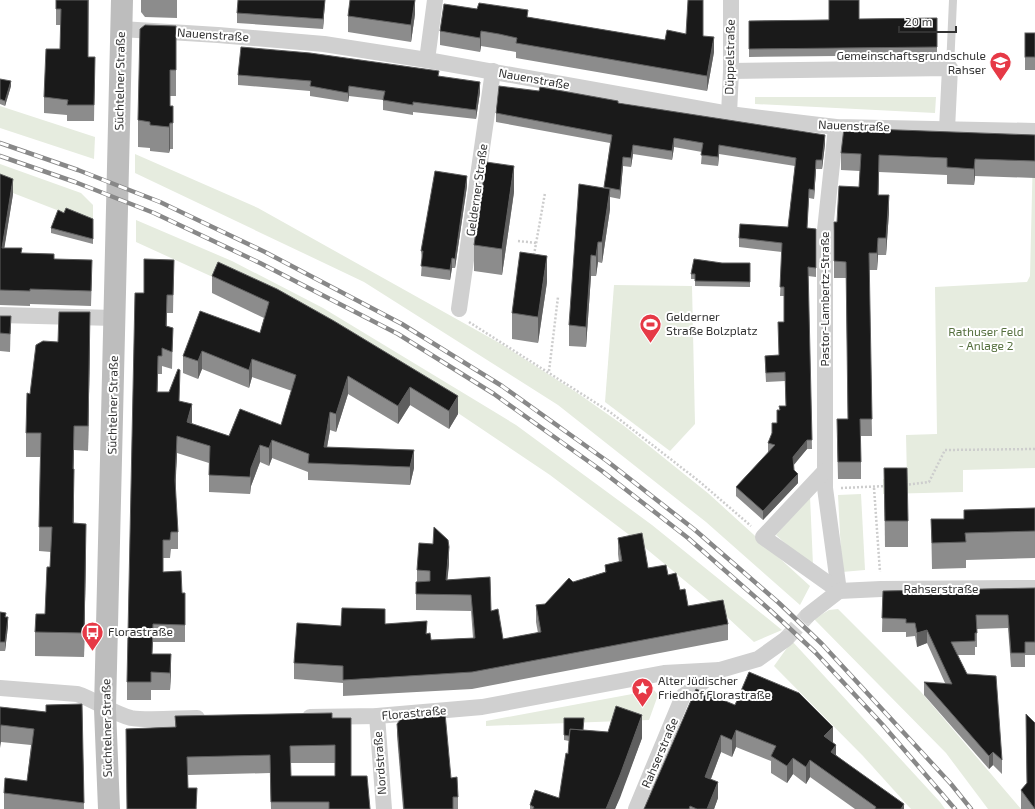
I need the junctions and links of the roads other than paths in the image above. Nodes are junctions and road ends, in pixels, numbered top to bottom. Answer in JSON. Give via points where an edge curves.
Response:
{"nodes":[{"id":1,"x":122,"y":0,"type":"edge"},
{"id":2,"x":435,"y":0,"type":"edge"},
{"id":3,"x":731,"y":0,"type":"edge"},
{"id":4,"x":953,"y":0,"type":"edge"},
{"id":5,"x":121,"y":29,"type":"junction"},
{"id":6,"x":428,"y":60,"type":"junction"},
{"id":7,"x":950,"y":68,"type":"junction"},
{"id":8,"x":731,"y":71,"type":"junction"},
{"id":9,"x":493,"y":72,"type":"junction"},
{"id":10,"x":728,"y":114,"type":"junction"},
{"id":11,"x":836,"y":127,"type":"junction"},
{"id":12,"x":947,"y":129,"type":"junction"},
{"id":13,"x":1035,"y":131,"type":"edge"},
{"id":14,"x":459,"y":309,"type":"road end"},
{"id":15,"x":0,"y":315,"type":"edge"},
{"id":16,"x":114,"y":318,"type":"junction"},
{"id":17,"x":825,"y":471,"type":"junction"},
{"id":18,"x":1035,"y":588,"type":"edge"},
{"id":19,"x":839,"y":592,"type":"junction"},
{"id":20,"x":808,"y":615,"type":"tunnel mouth"},
{"id":21,"x":786,"y":640,"type":"tunnel mouth"},
{"id":22,"x":720,"y":670,"type":"junction"},
{"id":23,"x":0,"y":688,"type":"edge"},
{"id":24,"x":106,"y":709,"type":"junction"},
{"id":25,"x":377,"y":716,"type":"junction"},
{"id":26,"x":298,"y":717,"type":"edge"},
{"id":27,"x":211,"y":718,"type":"edge"},
{"id":28,"x":109,"y":809,"type":"edge"},
{"id":29,"x":384,"y":809,"type":"edge"},
{"id":30,"x":636,"y":809,"type":"edge"}],
"edges":[{"from":1,"to":5,"type":"main road","name":"Süchtelner Straße"},
{"from":2,"to":6,"type":"street"},
{"from":3,"to":8,"type":"street","name":"Düppelstraße"},
{"from":4,"to":7,"type":"lane"},
{"from":5,"to":6,"type":"street","name":"Nauenstraße","via":[[218,34],[324,44]]},
{"from":5,"to":16,"type":"main road","name":"Süchtelner Straße"},
{"from":6,"to":9,"type":"street","name":"Nauenstraße"},
{"from":7,"to":8,"type":"street"},
{"from":7,"to":12,"type":"street"},
{"from":8,"to":10,"type":"street","name":"Düppelstraße"},
{"from":9,"to":10,"type":"street","name":"Nauenstraße"},
{"from":9,"to":14,"type":"street","name":"Gelderner Straße"},
{"from":10,"to":11,"type":"street","name":"Nauenstraße"},
{"from":11,"to":12,"type":"street","name":"Nauenstraße"},
{"from":11,"to":17,"type":"street","name":"Pastor-Lambertz-Straße","via":[[825,230]]},
{"from":12,"to":13,"type":"street","name":"Nauenstraße"},
{"from":15,"to":16,"type":"street"},
{"from":16,"to":24,"type":"main road","name":"Süchtelner Straße"},
{"from":17,"to":19,"type":"street","name":"Pastor-Lambertz-Straße"},
{"from":17,"to":19,"type":"street","via":[[764,537]]},
{"from":18,"to":19,"type":"street","name":"Rahserstraße","via":[[881,588]]},
{"from":19,"to":20,"type":"street"},
{"from":21,"to":22,"type":"street","name":"Rahserstraße","via":[[758,659]]},
{"from":22,"to":25,"type":"street","name":"Florastraße","via":[[664,673],[482,707]]},
{"from":22,"to":30,"type":"street","name":"Rahserstraße","via":[[684,696]]},
{"from":23,"to":24,"type":"street","via":[[77,694]]},
{"from":24,"to":27,"type":"street","via":[[132,718]]},
{"from":24,"to":28,"type":"main road","name":"Süchtelner Straße"},
{"from":25,"to":26,"type":"street","name":"Florastraße"},
{"from":25,"to":29,"type":"street","name":"Nordstraße"}]}
